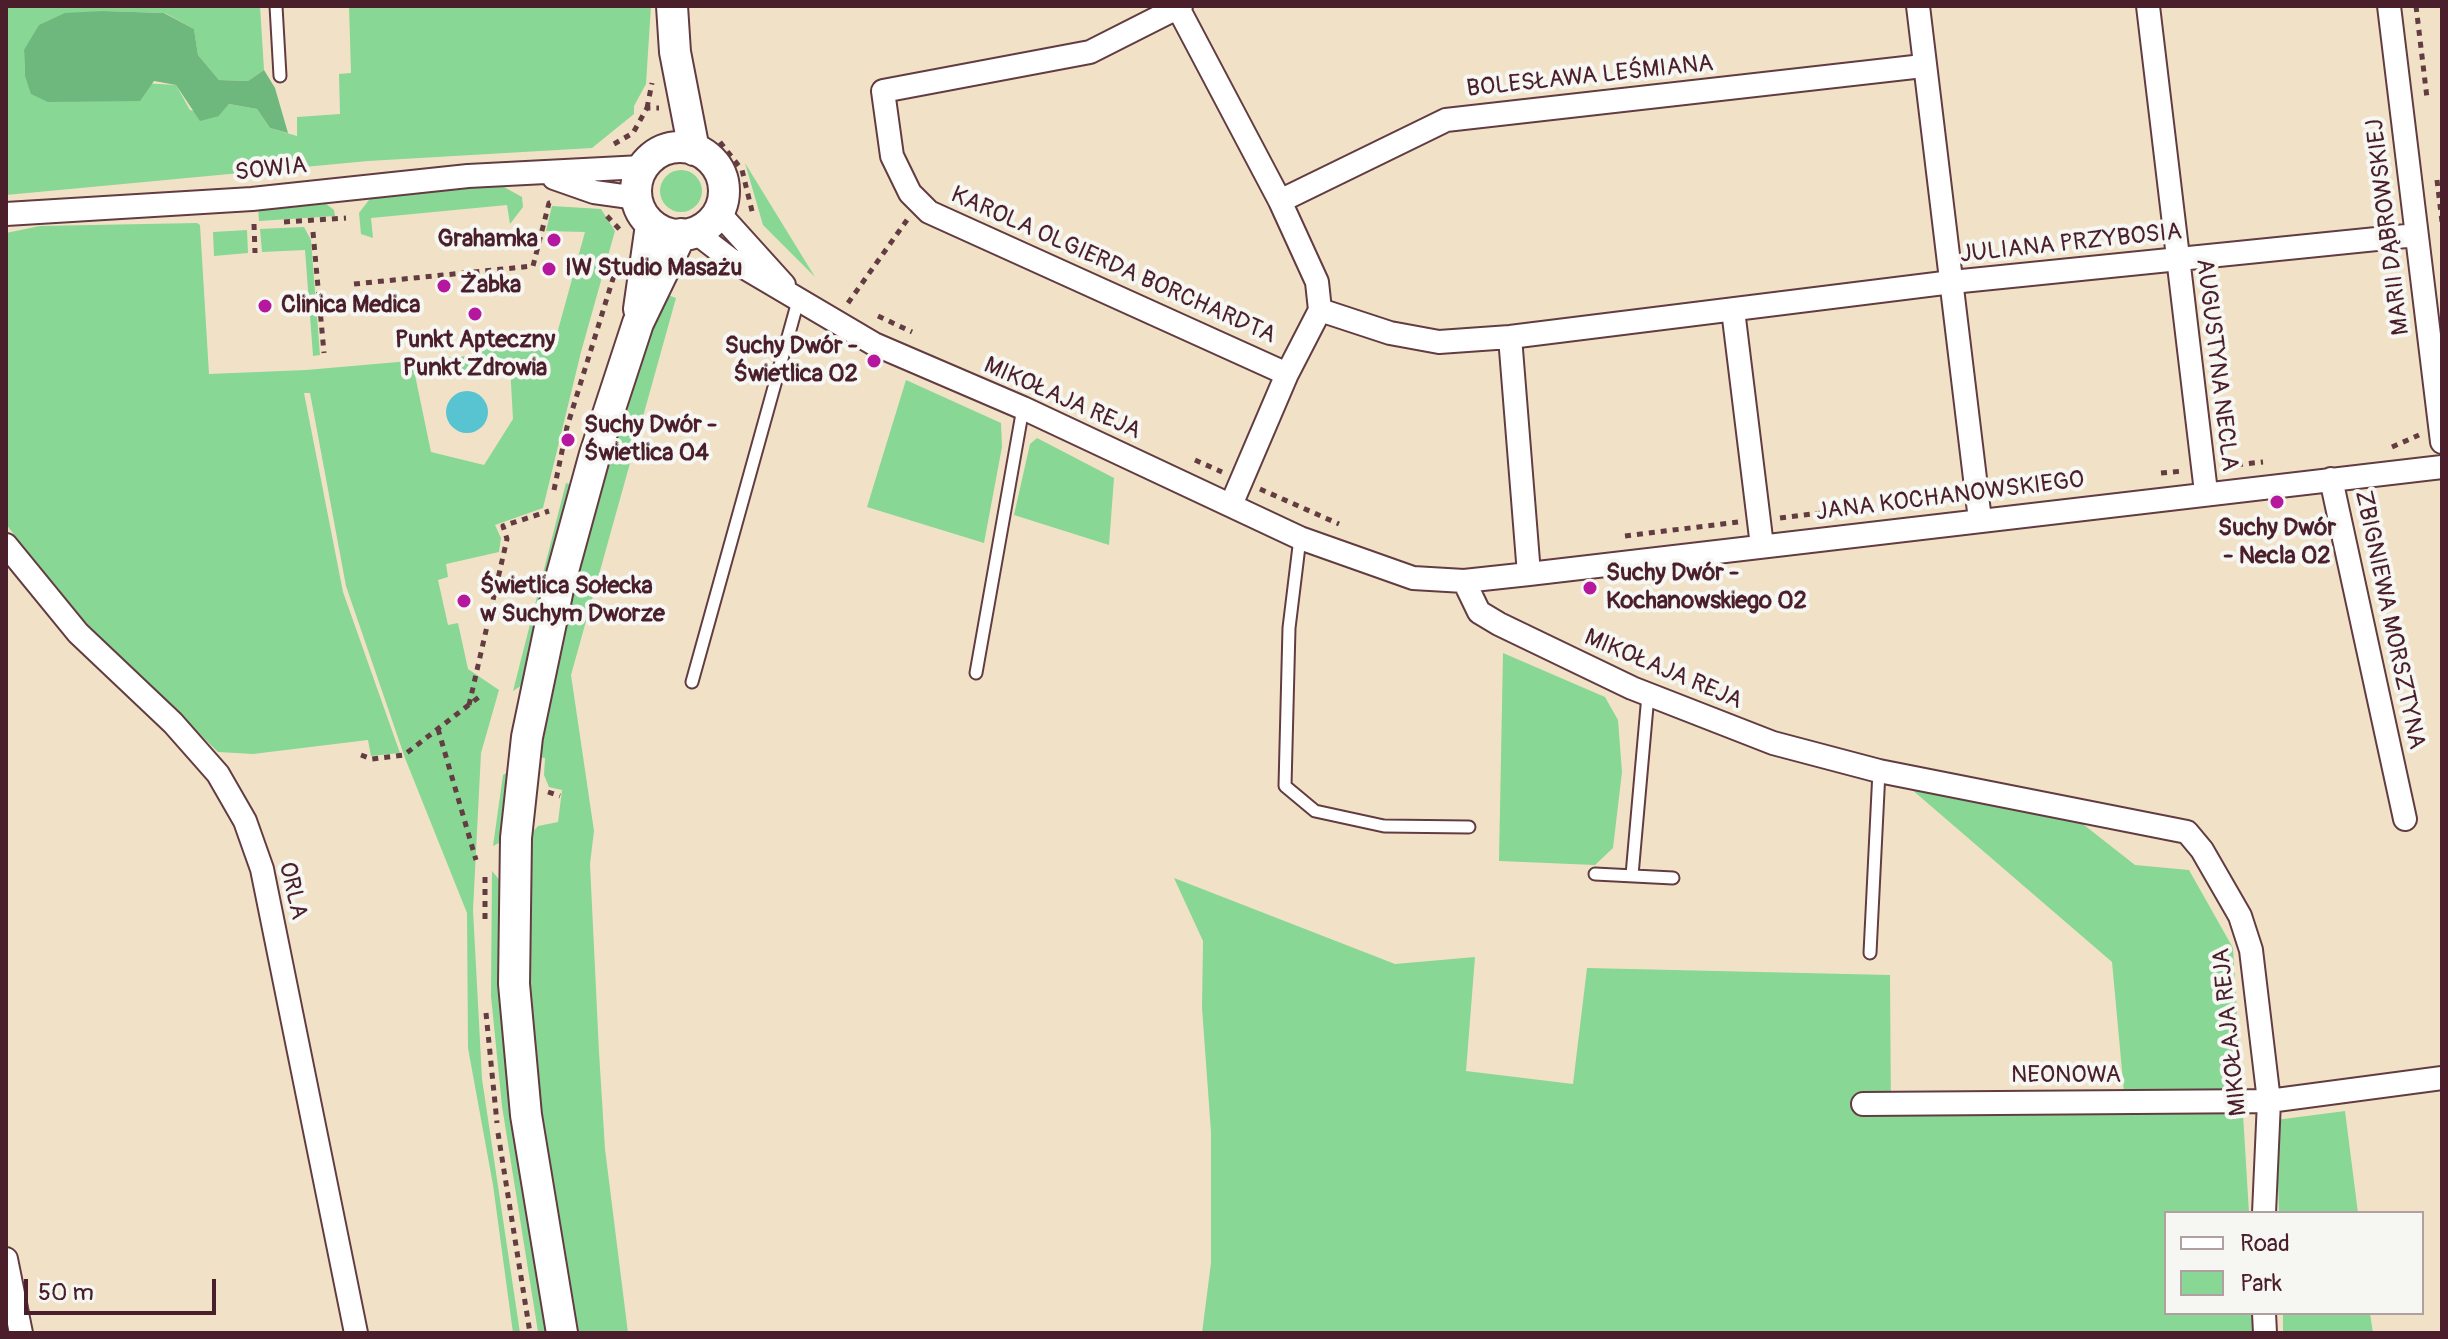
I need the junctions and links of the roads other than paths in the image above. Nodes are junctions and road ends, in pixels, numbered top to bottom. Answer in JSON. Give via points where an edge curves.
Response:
{"nodes":[{"id":1,"x":276,"y":6,"type":"edge"},
{"id":2,"x":672,"y":6,"type":"edge"},
{"id":3,"x":1179,"y":6,"type":"edge"},
{"id":4,"x":1918,"y":6,"type":"edge"},
{"id":5,"x":2148,"y":6,"type":"edge"},
{"id":6,"x":2389,"y":6,"type":"edge"},
{"id":7,"x":675,"y":52,"type":"junction"},
{"id":8,"x":1923,"y":66,"type":"junction"},
{"id":9,"x":280,"y":76,"type":"dead end"},
{"id":10,"x":705,"y":144,"type":"junction"},
{"id":11,"x":653,"y":159,"type":"junction"},
{"id":12,"x":541,"y":173,"type":"junction"},
{"id":13,"x":637,"y":198,"type":"junction"},
{"id":14,"x":1280,"y":201,"type":"junction"},
{"id":15,"x":718,"y":212,"type":"junction"},
{"id":16,"x":6,"y":214,"type":"edge"},
{"id":17,"x":651,"y":225,"type":"junction"},
{"id":18,"x":688,"y":233,"type":"junction"},
{"id":19,"x":2416,"y":235,"type":"junction"},
{"id":20,"x":2176,"y":259,"type":"junction"},
{"id":21,"x":1952,"y":282,"type":"junction"},
{"id":22,"x":798,"y":301,"type":"junction"},
{"id":23,"x":1320,"y":310,"type":"junction"},
{"id":24,"x":1733,"y":310,"type":"junction"},
{"id":25,"x":638,"y":323,"type":"junction"},
{"id":26,"x":1510,"y":337,"type":"junction"},
{"id":27,"x":1287,"y":374,"type":"junction"},
{"id":28,"x":1023,"y":408,"type":"junction"},
{"id":29,"x":2441,"y":437,"type":"edge"},
{"id":30,"x":2442,"y":467,"type":"edge"},
{"id":31,"x":2331,"y":479,"type":"junction"},
{"id":32,"x":2206,"y":492,"type":"junction"},
{"id":33,"x":1231,"y":505,"type":"junction"},
{"id":34,"x":1980,"y":520,"type":"junction"},
{"id":35,"x":1300,"y":538,"type":"junction"},
{"id":36,"x":6,"y":545,"type":"edge"},
{"id":37,"x":1762,"y":546,"type":"junction"},
{"id":38,"x":1529,"y":574,"type":"junction"},
{"id":39,"x":1464,"y":581,"type":"junction"},
{"id":40,"x":976,"y":673,"type":"dead end"},
{"id":41,"x":692,"y":682,"type":"dead end"},
{"id":42,"x":1648,"y":695,"type":"junction"},
{"id":43,"x":1879,"y":771,"type":"junction"},
{"id":44,"x":2405,"y":819,"type":"dead end"},
{"id":45,"x":1469,"y":827,"type":"dead end"},
{"id":46,"x":1595,"y":874,"type":"dead end"},
{"id":47,"x":1632,"y":875,"type":"junction"},
{"id":48,"x":1673,"y":878,"type":"dead end"},
{"id":49,"x":1870,"y":953,"type":"dead end"},
{"id":50,"x":2442,"y":1078,"type":"edge"},
{"id":51,"x":2269,"y":1101,"type":"junction"},
{"id":52,"x":1863,"y":1104,"type":"dead end"},
{"id":53,"x":2264,"y":1211,"type":"edge"},
{"id":54,"x":6,"y":1259,"type":"edge"},
{"id":55,"x":21,"y":1333,"type":"edge"},
{"id":56,"x":356,"y":1333,"type":"edge"},
{"id":57,"x":562,"y":1333,"type":"edge"}],
"edges":[{"from":1,"to":9,"type":"lane"},
{"from":2,"to":7,"type":"street"},
{"from":3,"to":14,"type":"street"},
{"from":3,"to":27,"type":"street","name":"KAROLA OLGIERDA BORCHARDTA","via":[[1090,52],[883,91],[892,156],[910,193],[929,212]]},
{"from":4,"to":8,"type":"street"},
{"from":5,"to":20,"type":"street","name":"AUGUSTYNA NECLA"},
{"from":6,"to":19,"type":"street","name":"MARII DĄBROWSKIEJ"},
{"from":7,"to":10,"type":"street"},
{"from":7,"to":11,"type":"street","via":[[668,109]]},
{"from":8,"to":14,"type":"street","name":"BOLESŁAWA LEŚMIANA","via":[[1446,120]]},
{"from":8,"to":21,"type":"street"},
{"from":10,"to":11,"type":"street","via":[[674,147]]},
{"from":10,"to":15,"type":"street","via":[[722,177]]},
{"from":11,"to":12,"type":"street","name":"SOWIA"},
{"from":11,"to":13,"type":"street","via":[[637,178]]},
{"from":12,"to":13,"type":"street","name":"SOWIA","via":[[594,192]]},
{"from":12,"to":16,"type":"street","name":"SOWIA"},
{"from":13,"to":17,"type":"street"},
{"from":14,"to":23,"type":"street","via":[[1317,282]]},
{"from":15,"to":18,"type":"street","via":[[711,222]]},
{"from":15,"to":22,"type":"street","name":"MIKOŁAJA REJA"},
{"from":17,"to":18,"type":"street"},
{"from":17,"to":25,"type":"street"},
{"from":18,"to":22,"type":"street","name":"MIKOŁAJA REJA"},
{"from":18,"to":25,"type":"street"},
{"from":19,"to":20,"type":"street","name":"JULIANA PRZYBOSIA"},
{"from":19,"to":29,"type":"street","name":"MARII DĄBROWSKIEJ"},
{"from":20,"to":21,"type":"street","name":"JULIANA PRZYBOSIA"},
{"from":20,"to":32,"type":"street","name":"AUGUSTYNA NECLA"},
{"from":21,"to":24,"type":"street","name":"JULIANA PRZYBOSIA"},
{"from":21,"to":34,"type":"street"},
{"from":22,"to":28,"type":"street","name":"MIKOŁAJA REJA","via":[[843,313],[874,344]]},
{"from":22,"to":41,"type":"lane"},
{"from":23,"to":26,"type":"street","name":"JULIANA PRZYBOSIA","via":[[1390,333],[1439,342]]},
{"from":23,"to":27,"type":"street"},
{"from":24,"to":26,"type":"street","name":"JULIANA PRZYBOSIA"},
{"from":24,"to":37,"type":"street"},
{"from":25,"to":57,"type":"street","via":[[558,589],[536,683],[516,838],[514,984],[526,1115]]},
{"from":26,"to":38,"type":"street"},
{"from":27,"to":33,"type":"street"},
{"from":28,"to":33,"type":"street","name":"MIKOŁAJA REJA"},
{"from":28,"to":40,"type":"lane"},
{"from":30,"to":31,"type":"street","name":"JANA KOCHANOWSKIEGO"},
{"from":31,"to":32,"type":"street","name":"JANA KOCHANOWSKIEGO"},
{"from":31,"to":44,"type":"street","name":"ZBIGNIEWA MORSZTYNA"},
{"from":32,"to":34,"type":"street","name":"JANA KOCHANOWSKIEGO"},
{"from":33,"to":35,"type":"street","name":"MIKOŁAJA REJA"},
{"from":34,"to":37,"type":"street","name":"JANA KOCHANOWSKIEGO"},
{"from":35,"to":39,"type":"street","name":"MIKOŁAJA REJA","via":[[1413,578]]},
{"from":35,"to":45,"type":"lane","via":[[1289,628],[1285,786],[1315,811],[1384,826]]},
{"from":36,"to":56,"type":"street","name":"ORLA","via":[[78,633],[173,723],[218,774],[245,821],[262,869]]},
{"from":37,"to":38,"type":"street","name":"JANA KOCHANOWSKIEGO"},
{"from":38,"to":39,"type":"street","name":"JANA KOCHANOWSKIEGO"},
{"from":39,"to":42,"type":"street","name":"MIKOŁAJA REJA","via":[[1479,612]]},
{"from":42,"to":43,"type":"street","name":"MIKOŁAJA REJA","via":[[1773,743]]},
{"from":42,"to":47,"type":"lane"},
{"from":43,"to":49,"type":"lane"},
{"from":43,"to":51,"type":"street","name":"MIKOŁAJA REJA","via":[[2187,832],[2240,916],[2251,950]]},
{"from":46,"to":47,"type":"lane"},
{"from":47,"to":48,"type":"lane"},
{"from":50,"to":51,"type":"street","name":"NEONOWA"},
{"from":51,"to":52,"type":"street","name":"NEONOWA"},
{"from":51,"to":53,"type":"street","name":"MIKOŁAJA REJA"},
{"from":54,"to":55,"type":"street"}]}
